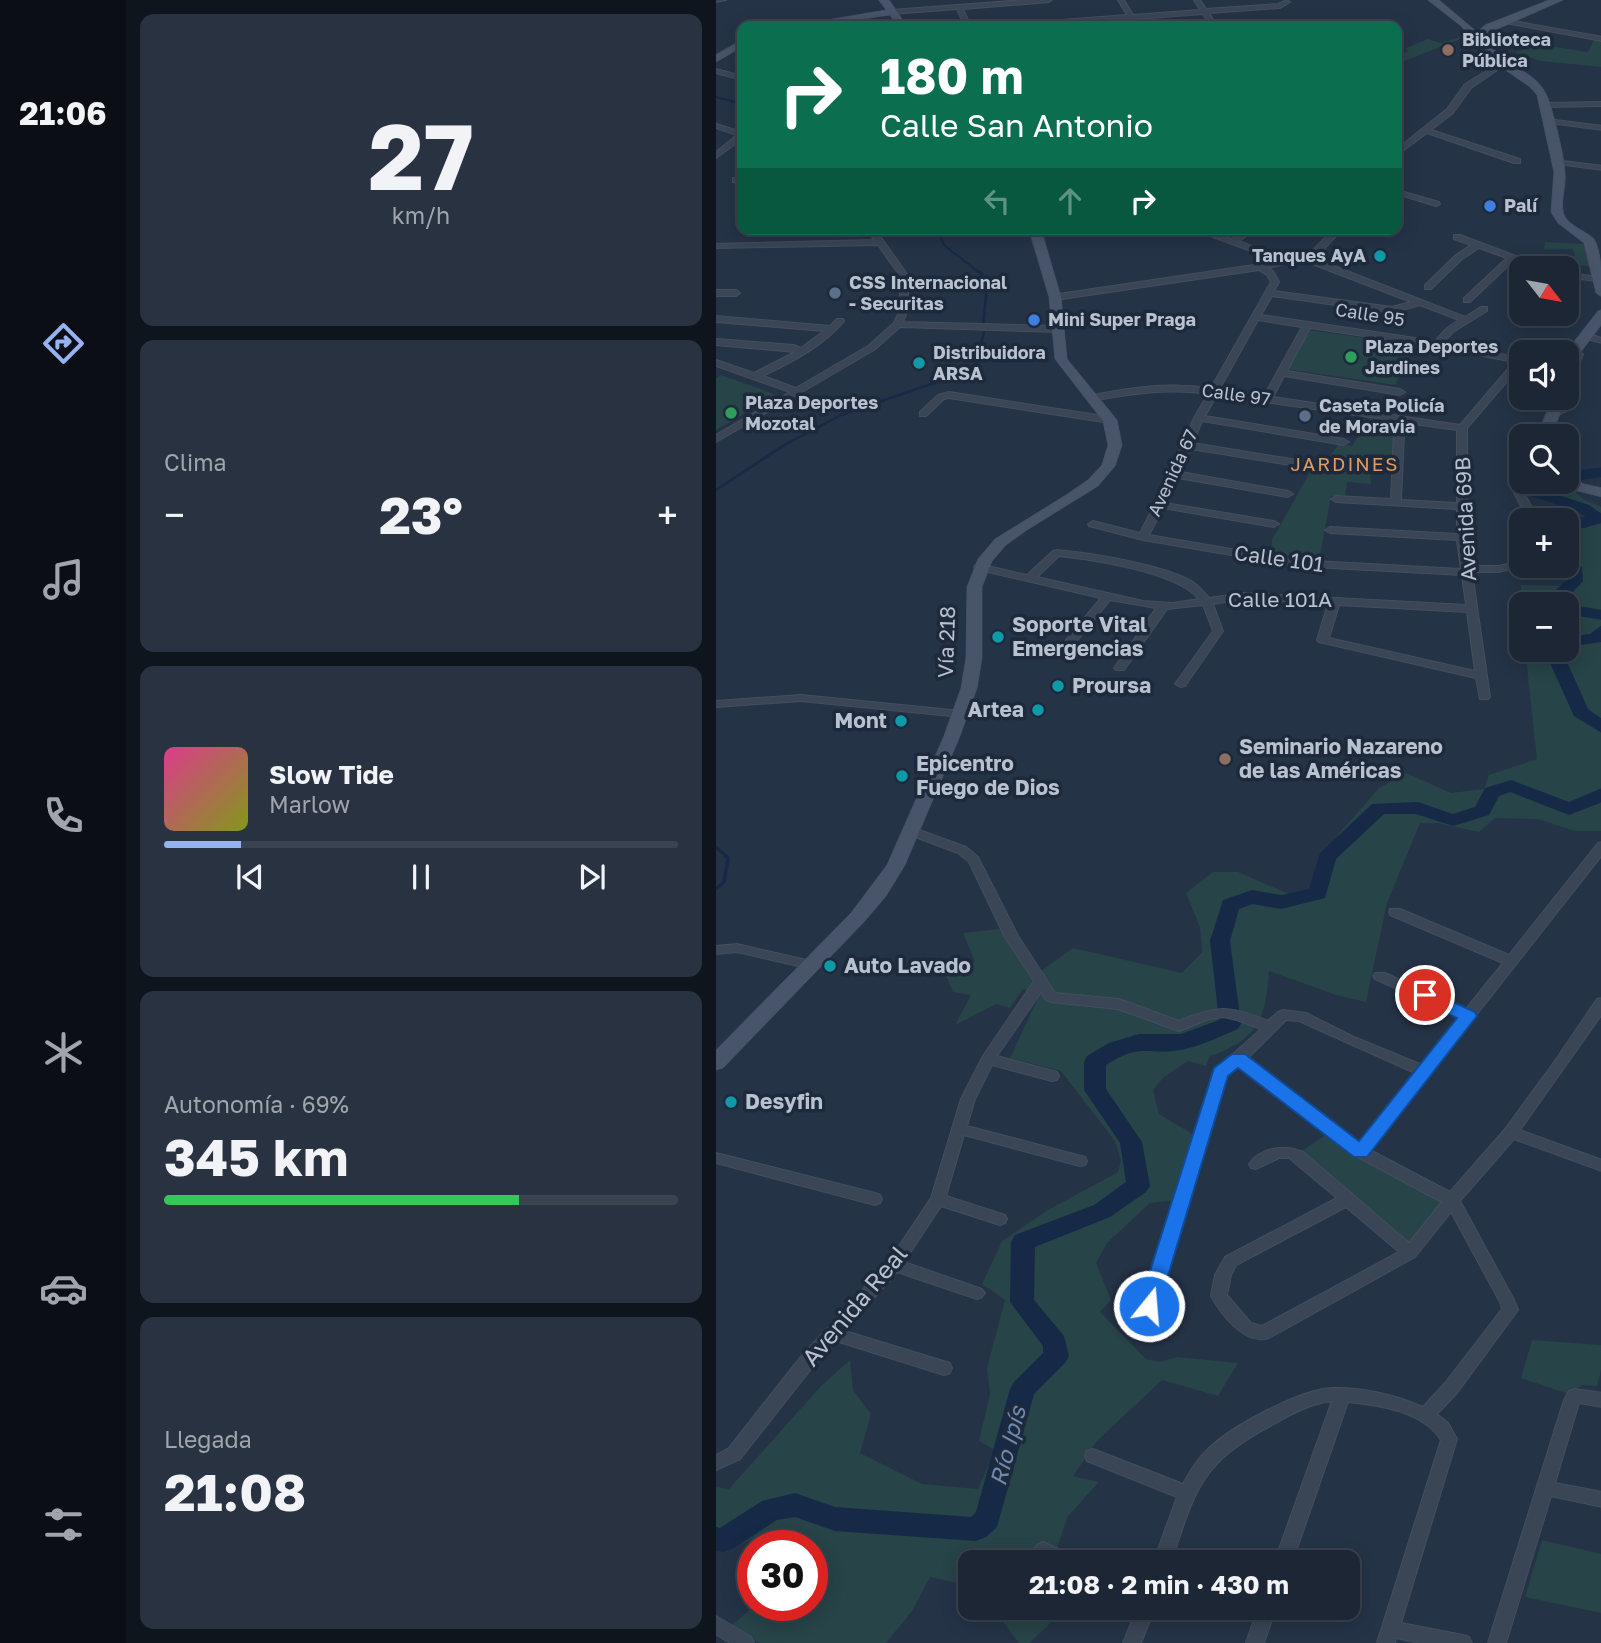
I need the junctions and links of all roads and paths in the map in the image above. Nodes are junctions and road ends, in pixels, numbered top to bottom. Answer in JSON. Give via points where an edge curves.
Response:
{"nodes":[{"id":1,"x":716,"y":0,"type":"edge"},
{"id":2,"x":723,"y":0,"type":"edge"},
{"id":3,"x":884,"y":0,"type":"edge"},
{"id":4,"x":1049,"y":0,"type":"edge"},
{"id":5,"x":1121,"y":0,"type":"edge"},
{"id":6,"x":1197,"y":0,"type":"edge"},
{"id":7,"x":1433,"y":0,"type":"edge"},
{"id":8,"x":1558,"y":0,"type":"edge"},
{"id":9,"x":1008,"y":1,"type":"edge"},
{"id":10,"x":1287,"y":2,"type":"dead end"},
{"id":11,"x":959,"y":7,"type":"junction"},
{"id":12,"x":1204,"y":11,"type":"junction"},
{"id":13,"x":892,"y":12,"type":"junction"},
{"id":14,"x":1131,"y":17,"type":"junction"},
{"id":15,"x":965,"y":20,"type":"dead end"},
{"id":16,"x":831,"y":21,"type":"edge"},
{"id":17,"x":898,"y":21,"type":"edge"},
{"id":18,"x":1019,"y":21,"type":"edge"},
{"id":19,"x":1076,"y":21,"type":"edge"},
{"id":20,"x":1134,"y":21,"type":"edge"},
{"id":21,"x":1211,"y":21,"type":"edge"},
{"id":22,"x":1502,"y":22,"type":"junction"},
{"id":23,"x":1464,"y":24,"type":"junction"},
{"id":24,"x":1488,"y":27,"type":"junction"},
{"id":25,"x":1601,"y":39,"type":"edge"},
{"id":26,"x":1484,"y":43,"type":"junction"},
{"id":27,"x":737,"y":46,"type":"edge"},
{"id":28,"x":716,"y":59,"type":"edge"},
{"id":29,"x":1502,"y":64,"type":"junction"},
{"id":30,"x":716,"y":71,"type":"edge"},
{"id":31,"x":737,"y":77,"type":"edge"},
{"id":32,"x":1601,"y":90,"type":"edge"},
{"id":33,"x":1601,"y":104,"type":"edge"},
{"id":34,"x":1546,"y":105,"type":"junction"},
{"id":35,"x":1550,"y":121,"type":"junction"},
{"id":36,"x":716,"y":126,"type":"edge"},
{"id":37,"x":1601,"y":128,"type":"edge"},
{"id":38,"x":1425,"y":130,"type":"junction"},
{"id":39,"x":737,"y":133,"type":"edge"},
{"id":40,"x":737,"y":139,"type":"edge"},
{"id":41,"x":1402,"y":149,"type":"edge"},
{"id":42,"x":716,"y":156,"type":"edge"},
{"id":43,"x":1517,"y":162,"type":"dead end"},
{"id":44,"x":1558,"y":162,"type":"junction"},
{"id":45,"x":1601,"y":168,"type":"edge"},
{"id":46,"x":1402,"y":194,"type":"edge"},
{"id":47,"x":1436,"y":204,"type":"dead end"},
{"id":48,"x":876,"y":235,"type":"edge"},
{"id":49,"x":1037,"y":235,"type":"edge"},
{"id":50,"x":1214,"y":235,"type":"edge"},
{"id":51,"x":1243,"y":235,"type":"edge"},
{"id":52,"x":1333,"y":235,"type":"edge"},
{"id":53,"x":1457,"y":237,"type":"dead end"},
{"id":54,"x":1233,"y":241,"type":"junction"},
{"id":55,"x":881,"y":242,"type":"junction"},
{"id":56,"x":1596,"y":242,"type":"edge"},
{"id":57,"x":1477,"y":245,"type":"junction"},
{"id":58,"x":716,"y":246,"type":"edge"},
{"id":59,"x":1259,"y":251,"type":"dead end"},
{"id":60,"x":1303,"y":257,"type":"junction"},
{"id":61,"x":1509,"y":257,"type":"edge"},
{"id":62,"x":1509,"y":261,"type":"edge"},
{"id":63,"x":1261,"y":267,"type":"junction"},
{"id":64,"x":1579,"y":274,"type":"edge"},
{"id":65,"x":1600,"y":274,"type":"edge"},
{"id":66,"x":1428,"y":286,"type":"dead end"},
{"id":67,"x":717,"y":293,"type":"edge"},
{"id":68,"x":736,"y":293,"type":"dead end"},
{"id":69,"x":1270,"y":293,"type":"junction"},
{"id":70,"x":1601,"y":293,"type":"edge"},
{"id":71,"x":1055,"y":297,"type":"junction"},
{"id":72,"x":1467,"y":300,"type":"dead end"},
{"id":73,"x":1421,"y":302,"type":"junction"},
{"id":74,"x":1484,"y":309,"type":"dead end"},
{"id":75,"x":716,"y":312,"type":"edge"},
{"id":76,"x":1601,"y":314,"type":"edge"},
{"id":77,"x":1254,"y":317,"type":"junction"},
{"id":78,"x":716,"y":318,"type":"edge"},
{"id":79,"x":1466,"y":320,"type":"junction"},
{"id":80,"x":840,"y":321,"type":"dead end"},
{"id":81,"x":898,"y":324,"type":"junction"},
{"id":82,"x":1307,"y":325,"type":"junction"},
{"id":83,"x":832,"y":329,"type":"junction"},
{"id":84,"x":1058,"y":329,"type":"junction"},
{"id":85,"x":1586,"y":337,"type":"junction"},
{"id":86,"x":1601,"y":341,"type":"edge"},
{"id":87,"x":716,"y":342,"type":"edge"},
{"id":88,"x":1437,"y":344,"type":"junction"},
{"id":89,"x":1579,"y":346,"type":"edge"},
{"id":90,"x":804,"y":352,"type":"junction"},
{"id":91,"x":1509,"y":359,"type":"edge"},
{"id":92,"x":716,"y":363,"type":"edge"},
{"id":93,"x":1281,"y":373,"type":"junction"},
{"id":94,"x":1509,"y":375,"type":"edge"},
{"id":95,"x":756,"y":376,"type":"junction"},
{"id":96,"x":796,"y":391,"type":"junction"},
{"id":97,"x":1213,"y":392,"type":"junction"},
{"id":98,"x":1400,"y":392,"type":"dead end"},
{"id":99,"x":1092,"y":398,"type":"junction"},
{"id":100,"x":1267,"y":399,"type":"junction"},
{"id":101,"x":1557,"y":410,"type":"edge"},
{"id":102,"x":1560,"y":410,"type":"edge"},
{"id":103,"x":1556,"y":413,"type":"junction"},
{"id":104,"x":923,"y":414,"type":"dead end"},
{"id":105,"x":1199,"y":418,"type":"junction"},
{"id":106,"x":1110,"y":419,"type":"junction"},
{"id":107,"x":1403,"y":419,"type":"junction"},
{"id":108,"x":1550,"y":424,"type":"edge"},
{"id":109,"x":1462,"y":428,"type":"junction"},
{"id":110,"x":716,"y":439,"type":"edge"},
{"id":111,"x":1344,"y":442,"type":"dead end"},
{"id":112,"x":1187,"y":445,"type":"junction"},
{"id":113,"x":1309,"y":465,"type":"dead end"},
{"id":114,"x":1175,"y":474,"type":"junction"},
{"id":115,"x":1579,"y":485,"type":"edge"},
{"id":116,"x":1601,"y":493,"type":"edge"},
{"id":117,"x":1288,"y":494,"type":"dead end"},
{"id":118,"x":1336,"y":499,"type":"dead end"},
{"id":119,"x":1396,"y":503,"type":"junction"},
{"id":120,"x":1159,"y":505,"type":"junction"},
{"id":121,"x":1462,"y":506,"type":"junction"},
{"id":122,"x":1093,"y":524,"type":"dead end"},
{"id":123,"x":1274,"y":524,"type":"dead end"},
{"id":124,"x":1330,"y":530,"type":"dead end"},
{"id":125,"x":1143,"y":537,"type":"junction"},
{"id":126,"x":1462,"y":537,"type":"junction"},
{"id":127,"x":979,"y":567,"type":"junction"},
{"id":128,"x":1509,"y":567,"type":"edge"},
{"id":129,"x":1466,"y":570,"type":"junction"},
{"id":130,"x":1029,"y":579,"type":"junction"},
{"id":131,"x":1108,"y":596,"type":"junction"},
{"id":132,"x":1335,"y":600,"type":"junction"},
{"id":133,"x":1206,"y":601,"type":"junction"},
{"id":134,"x":1163,"y":605,"type":"junction"},
{"id":135,"x":1471,"y":609,"type":"junction"},
{"id":136,"x":1061,"y":653,"type":"dead end"},
{"id":137,"x":1120,"y":668,"type":"dead end"},
{"id":138,"x":1479,"y":675,"type":"junction"},
{"id":139,"x":1181,"y":684,"type":"dead end"},
{"id":140,"x":1484,"y":697,"type":"dead end"},
{"id":141,"x":716,"y":704,"type":"edge"},
{"id":142,"x":960,"y":714,"type":"junction"},
{"id":143,"x":911,"y":831,"type":"junction"},
{"id":144,"x":1601,"y":846,"type":"edge"},
{"id":145,"x":1395,"y":912,"type":"dead end"},
{"id":146,"x":716,"y":950,"type":"edge"},
{"id":147,"x":1512,"y":962,"type":"junction"},
{"id":148,"x":811,"y":965,"type":"junction"},
{"id":149,"x":1380,"y":976,"type":"dead end"},
{"id":150,"x":1041,"y":981,"type":"junction"},
{"id":151,"x":1601,"y":1002,"type":"edge"},
{"id":152,"x":1468,"y":1016,"type":"junction"},
{"id":153,"x":1269,"y":1027,"type":"junction"},
{"id":154,"x":1351,"y":1040,"type":"joint"},
{"id":155,"x":988,"y":1059,"type":"junction"},
{"id":156,"x":1238,"y":1059,"type":"junction"},
{"id":157,"x":716,"y":1063,"type":"edge"},
{"id":158,"x":1425,"y":1072,"type":"junction"},
{"id":159,"x":1053,"y":1076,"type":"dead end"},
{"id":160,"x":960,"y":1129,"type":"junction"},
{"id":161,"x":1511,"y":1132,"type":"junction"},
{"id":162,"x":1285,"y":1151,"type":"joint"},
{"id":163,"x":1361,"y":1152,"type":"junction"},
{"id":164,"x":716,"y":1158,"type":"edge"},
{"id":165,"x":1079,"y":1161,"type":"dead end"},
{"id":166,"x":1256,"y":1164,"type":"dead end"},
{"id":167,"x":1601,"y":1166,"type":"edge"},
{"id":168,"x":875,"y":1199,"type":"dead end"},
{"id":169,"x":938,"y":1199,"type":"junction"},
{"id":170,"x":1348,"y":1199,"type":"junction"},
{"id":171,"x":1452,"y":1200,"type":"junction"},
{"id":172,"x":1000,"y":1219,"type":"dead end"},
{"id":173,"x":1410,"y":1253,"type":"junction"},
{"id":174,"x":894,"y":1265,"type":"junction"},
{"id":175,"x":977,"y":1293,"type":"dead end"},
{"id":176,"x":1168,"y":1324,"type":"dead end"},
{"id":177,"x":832,"y":1333,"type":"junction"},
{"id":178,"x":944,"y":1368,"type":"dead end"},
{"id":179,"x":1342,"y":1395,"type":"junction"},
{"id":180,"x":1575,"y":1396,"type":"joint"},
{"id":181,"x":1601,"y":1400,"type":"edge"},
{"id":182,"x":1426,"y":1415,"type":"junction"},
{"id":183,"x":1093,"y":1456,"type":"dead end"},
{"id":184,"x":716,"y":1463,"type":"edge"},
{"id":185,"x":1545,"y":1488,"type":"junction"},
{"id":186,"x":1186,"y":1493,"type":"junction"},
{"id":187,"x":1601,"y":1500,"type":"edge"},
{"id":188,"x":1166,"y":1550,"type":"edge"},
{"id":189,"x":1288,"y":1550,"type":"edge"},
{"id":190,"x":1141,"y":1620,"type":"edge"},
{"id":191,"x":1263,"y":1620,"type":"edge"},
{"id":192,"x":716,"y":1624,"type":"edge"},
{"id":193,"x":1388,"y":1636,"type":"edge"},
{"id":194,"x":745,"y":1643,"type":"edge"},
{"id":195,"x":1132,"y":1643,"type":"edge"},
{"id":196,"x":1255,"y":1643,"type":"edge"},
{"id":197,"x":1463,"y":1643,"type":"edge"},
{"id":198,"x":1497,"y":1643,"type":"edge"}],
"edges":[{"from":1,"to":2,"type":"street"},
{"from":3,"to":13,"type":"main road"},
{"from":4,"to":9,"type":"street"},
{"from":5,"to":14,"type":"street"},
{"from":6,"to":12,"type":"street"},
{"from":7,"to":23,"type":"main road"},
{"from":8,"to":22,"type":"main road"},
{"from":9,"to":11,"type":"street"},
{"from":9,"to":18,"type":"street"},
{"from":10,"to":12,"type":"street"},
{"from":11,"to":13,"type":"street"},
{"from":11,"to":15,"type":"street"},
{"from":12,"to":14,"type":"street"},
{"from":12,"to":21,"type":"street"},
{"from":13,"to":16,"type":"main road"},
{"from":13,"to":17,"type":"main road"},
{"from":14,"to":19,"type":"street"},
{"from":14,"to":20,"type":"street"},
{"from":22,"to":24,"type":"main road"},
{"from":22,"to":25,"type":"street"},
{"from":23,"to":24,"type":"main road"},
{"from":23,"to":26,"type":"main road"},
{"from":24,"to":26,"type":"main road","via":[[1481,33]]},
{"from":26,"to":29,"type":"main road"},
{"from":27,"to":28,"type":"main road"},
{"from":29,"to":34,"type":"main road","via":[[1534,85]]},
{"from":29,"to":38,"type":"street","via":[[1468,86],[1450,111]]},
{"from":30,"to":31,"type":"street"},
{"from":32,"to":33,"type":"street"},
{"from":33,"to":34,"type":"street"},
{"from":34,"to":35,"type":"main road"},
{"from":35,"to":37,"type":"street"},
{"from":35,"to":44,"type":"main road"},
{"from":36,"to":39,"type":"street"},
{"from":38,"to":41,"type":"street"},
{"from":38,"to":43,"type":"street"},
{"from":40,"to":42,"type":"street"},
{"from":44,"to":45,"type":"street"},
{"from":44,"to":56,"type":"main road","via":[[1557,212],[1562,221]]},
{"from":46,"to":47,"type":"street"},
{"from":48,"to":55,"type":"street"},
{"from":49,"to":71,"type":"main road"},
{"from":50,"to":54,"type":"street"},
{"from":51,"to":54,"type":"street"},
{"from":52,"to":60,"type":"street","via":[[1316,252]]},
{"from":53,"to":57,"type":"street"},
{"from":54,"to":59,"type":"street"},
{"from":55,"to":58,"type":"street"},
{"from":55,"to":81,"type":"street","via":[[905,277]]},
{"from":56,"to":65,"type":"main road"},
{"from":57,"to":61,"type":"street"},
{"from":57,"to":66,"type":"street"},
{"from":60,"to":63,"type":"street"},
{"from":60,"to":73,"type":"street"},
{"from":62,"to":72,"type":"street"},
{"from":63,"to":69,"type":"street","via":[[1275,282]]},
{"from":63,"to":71,"type":"street"},
{"from":64,"to":65,"type":"street"},
{"from":65,"to":70,"type":"main road"},
{"from":67,"to":68,"type":"street"},
{"from":67,"to":75,"type":"street"},
{"from":69,"to":73,"type":"street","via":[[1392,310]]},
{"from":69,"to":77,"type":"street","name":"Avenida 67"},
{"from":71,"to":84,"type":"main road"},
{"from":73,"to":79,"type":"street"},
{"from":74,"to":79,"type":"street"},
{"from":76,"to":85,"type":"main road"},
{"from":77,"to":82,"type":"street","name":"Calle 95"},
{"from":77,"to":97,"type":"street","name":"Avenida 67"},
{"from":78,"to":83,"type":"street"},
{"from":79,"to":88,"type":"street"},
{"from":80,"to":83,"type":"street"},
{"from":81,"to":84,"type":"street"},
{"from":81,"to":96,"type":"street","via":[[871,348]]},
{"from":82,"to":88,"type":"street","name":"Calle 95"},
{"from":82,"to":93,"type":"street"},
{"from":83,"to":90,"type":"street"},
{"from":84,"to":99,"type":"main road","via":[[1061,359]]},
{"from":85,"to":86,"type":"street"},
{"from":85,"to":89,"type":"main road"},
{"from":87,"to":90,"type":"street"},
{"from":88,"to":91,"type":"street","name":"Calle 95"},
{"from":90,"to":95,"type":"street"},
{"from":92,"to":95,"type":"street"},
{"from":93,"to":98,"type":"street"},
{"from":93,"to":100,"type":"street"},
{"from":94,"to":109,"type":"street","name":"Avenida 69B"},
{"from":95,"to":96,"type":"street"},
{"from":96,"to":110,"type":"street"},
{"from":97,"to":99,"type":"street","name":"Calle 97","via":[[1152,388]]},
{"from":97,"to":100,"type":"street","name":"Calle 97"},
{"from":97,"to":105,"type":"street","name":"Avenida 67"},
{"from":99,"to":106,"type":"main road"},
{"from":100,"to":107,"type":"street","name":"Calle 97"},
{"from":101,"to":103,"type":"main road"},
{"from":102,"to":103,"type":"street"},
{"from":103,"to":108,"type":"main road"},
{"from":104,"to":106,"type":"street","via":[[949,395]]},
{"from":105,"to":111,"type":"street"},
{"from":105,"to":112,"type":"street","name":"Avenida 67"},
{"from":106,"to":127,"type":"main road","name":"Vía 218","via":[[1116,454],[1105,473],[1013,531]]},
{"from":107,"to":109,"type":"street","name":"Calle 97"},
{"from":107,"to":119,"type":"street"},
{"from":109,"to":121,"type":"street","name":"Avenida 69B"},
{"from":112,"to":113,"type":"street"},
{"from":112,"to":114,"type":"street","name":"Avenida 67"},
{"from":114,"to":117,"type":"street"},
{"from":114,"to":120,"type":"street","name":"Avenida 67"},
{"from":115,"to":116,"type":"main road"},
{"from":118,"to":119,"type":"street"},
{"from":119,"to":121,"type":"street"},
{"from":120,"to":123,"type":"street"},
{"from":120,"to":125,"type":"street","name":"Avenida 67"},
{"from":121,"to":126,"type":"street","name":"Avenida 69B"},
{"from":122,"to":125,"type":"street","name":"Calle 101"},
{"from":124,"to":126,"type":"street"},
{"from":125,"to":129,"type":"street","name":"Calle 101","via":[[1295,563]]},
{"from":126,"to":129,"type":"street","name":"Avenida 69B"},
{"from":127,"to":130,"type":"street"},
{"from":127,"to":142,"type":"main road","name":"Vía 218","via":[[972,591],[973,673]]},
{"from":128,"to":129,"type":"street","name":"Calle 101"},
{"from":129,"to":135,"type":"street","name":"Avenida 69B"},
{"from":130,"to":131,"type":"street"},
{"from":130,"to":133,"type":"street","name":"Calle 101A","via":[[1057,553],[1189,583]]},
{"from":131,"to":134,"type":"street"},
{"from":131,"to":136,"type":"street"},
{"from":132,"to":133,"type":"street","name":"Calle 101A","via":[[1244,596]]},
{"from":132,"to":135,"type":"street","name":"Calle 101A"},
{"from":132,"to":138,"type":"street","via":[[1323,640]]},
{"from":133,"to":134,"type":"street"},
{"from":133,"to":139,"type":"street","via":[[1218,631]]},
{"from":134,"to":137,"type":"street"},
{"from":135,"to":138,"type":"street","name":"Avenida 69B"},
{"from":138,"to":140,"type":"street","name":"Avenida 69B"},
{"from":141,"to":142,"type":"street","via":[[801,698]]},
{"from":142,"to":143,"type":"main road","name":"Vía 218"},
{"from":143,"to":148,"type":"main road","name":"Vía 218","via":[[891,874]]},
{"from":143,"to":150,"type":"street","via":[[962,850],[974,860],[1012,937]]},
{"from":144,"to":147,"type":"street"},
{"from":145,"to":147,"type":"street"},
{"from":146,"to":148,"type":"street","via":[[737,948]]},
{"from":147,"to":152,"type":"street"},
{"from":148,"to":157,"type":"main road","name":"Vía 218"},
{"from":149,"to":152,"type":"street"},
{"from":150,"to":153,"type":"street","via":[[1051,997],[1118,1004],[1179,1026],[1216,1011]]},
{"from":150,"to":155,"type":"street","name":"Avenida Real"},
{"from":151,"to":161,"type":"street"},
{"from":152,"to":158,"type":"street"},
{"from":153,"to":154,"type":"street","via":[[1283,1015],[1292,1014]]},
{"from":153,"to":156,"type":"street"},
{"from":154,"to":158,"type":"street"},
{"from":155,"to":159,"type":"street"},
{"from":155,"to":160,"type":"street","name":"Avenida Real","via":[[968,1099]]},
{"from":156,"to":163,"type":"street"},
{"from":156,"to":176,"type":"street","via":[[1220,1072],[1149,1306]]},
{"from":158,"to":163,"type":"street"},
{"from":160,"to":165,"type":"street"},
{"from":160,"to":169,"type":"street","name":"Avenida Real"},
{"from":161,"to":167,"type":"street"},
{"from":161,"to":171,"type":"street"},
{"from":162,"to":166,"type":"street"},
{"from":162,"to":170,"type":"street","via":[[1298,1156]]},
{"from":163,"to":171,"type":"street"},
{"from":164,"to":168,"type":"street"},
{"from":169,"to":172,"type":"street"},
{"from":169,"to":174,"type":"street","name":"Avenida Real"},
{"from":170,"to":173,"type":"street"},
{"from":170,"to":173,"type":"street","via":[[1230,1261],[1219,1296],[1226,1307],[1252,1331],[1263,1333]]},
{"from":171,"to":173,"type":"street"},
{"from":171,"to":182,"type":"street","via":[[1509,1310]]},
{"from":174,"to":175,"type":"street"},
{"from":174,"to":177,"type":"street","name":"Avenida Real"},
{"from":177,"to":178,"type":"street"},
{"from":177,"to":184,"type":"street","name":"Avenida Real","via":[[734,1454]]},
{"from":179,"to":182,"type":"street","via":[[1380,1399]]},
{"from":179,"to":186,"type":"street","via":[[1319,1396],[1214,1453]]},
{"from":179,"to":189,"type":"street"},
{"from":180,"to":181,"type":"street"},
{"from":180,"to":185,"type":"street"},
{"from":182,"to":193,"type":"street","via":[[1449,1439]]},
{"from":183,"to":186,"type":"street"},
{"from":185,"to":187,"type":"street"},
{"from":185,"to":198,"type":"street"},
{"from":186,"to":188,"type":"street"},
{"from":190,"to":195,"type":"street"},
{"from":191,"to":196,"type":"street"},
{"from":192,"to":194,"type":"street"},
{"from":193,"to":197,"type":"street"}]}
